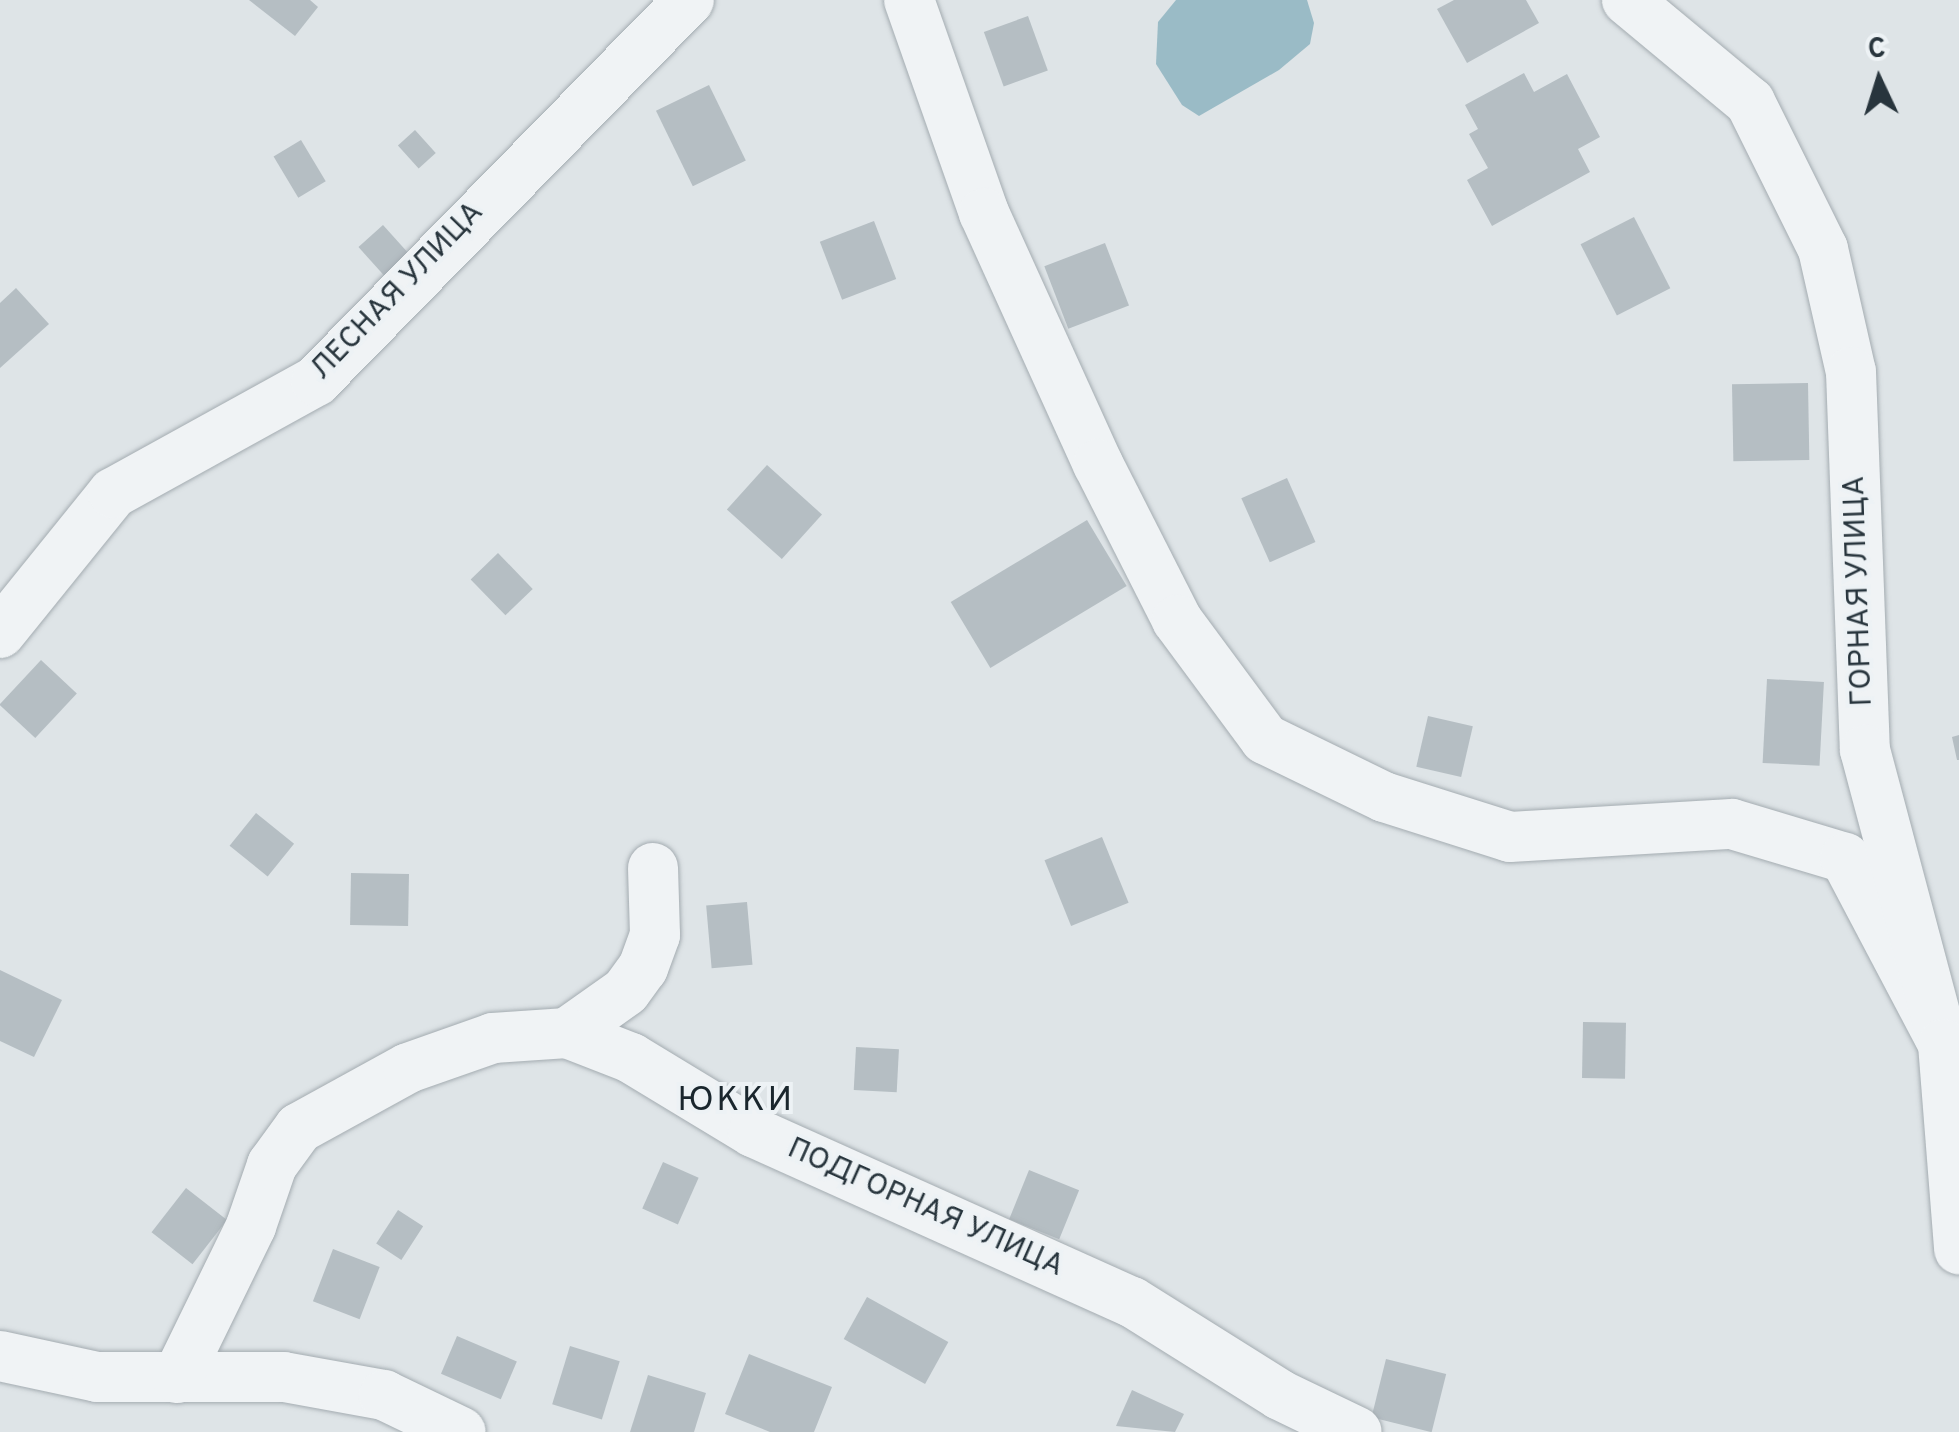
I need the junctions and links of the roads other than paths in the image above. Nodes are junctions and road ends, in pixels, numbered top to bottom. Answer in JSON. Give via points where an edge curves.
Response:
{"nodes":[{"id":1,"x":690,"y":0,"type":"edge"},
{"id":2,"x":909,"y":0,"type":"edge"},
{"id":3,"x":1627,"y":0,"type":"edge"},
{"id":4,"x":0,"y":633,"type":"edge"},
{"id":5,"x":653,"y":868,"type":"dead end"},
{"id":6,"x":566,"y":1032,"type":"junction"},
{"id":7,"x":1943,"y":1044,"type":"junction"},
{"id":8,"x":1959,"y":1249,"type":"edge"},
{"id":9,"x":0,"y":1356,"type":"edge"},
{"id":10,"x":176,"y":1378,"type":"junction"},
{"id":11,"x":461,"y":1432,"type":"edge"},
{"id":12,"x":1358,"y":1432,"type":"edge"}],
"edges":[{"from":1,"to":4,"type":"street","name":"ЛЕСНАЯ УЛИЦА","via":[[316,381],[112,494]]},
{"from":2,"to":7,"type":"street","via":[[984,213],[1098,464],[1177,620],[1266,739],[1384,797],[1510,836],[1732,824],[1845,858]]},
{"from":3,"to":7,"type":"street","name":"ГОРНАЯ УЛИЦА","via":[[1750,102],[1823,250],[1851,372],[1865,750]]},
{"from":5,"to":6,"type":"street","via":[[655,934],[644,968],[626,991]]},
{"from":6,"to":10,"type":"street","name":"ПОДГОРНАЯ УЛИЦА","via":[[493,1038],[442,1056],[335,1103],[299,1128],[272,1165],[251,1226]]},
{"from":6,"to":12,"type":"street","name":"ПОДГОРНАЯ УЛИЦА","via":[[631,1058],[753,1132],[1132,1302],[1280,1395]]},
{"from":7,"to":8,"type":"street","name":"ГОРНАЯ УЛИЦА"},
{"from":9,"to":10,"type":"street","via":[[97,1377]]},
{"from":10,"to":11,"type":"street","via":[[284,1378],[384,1395]]}]}
